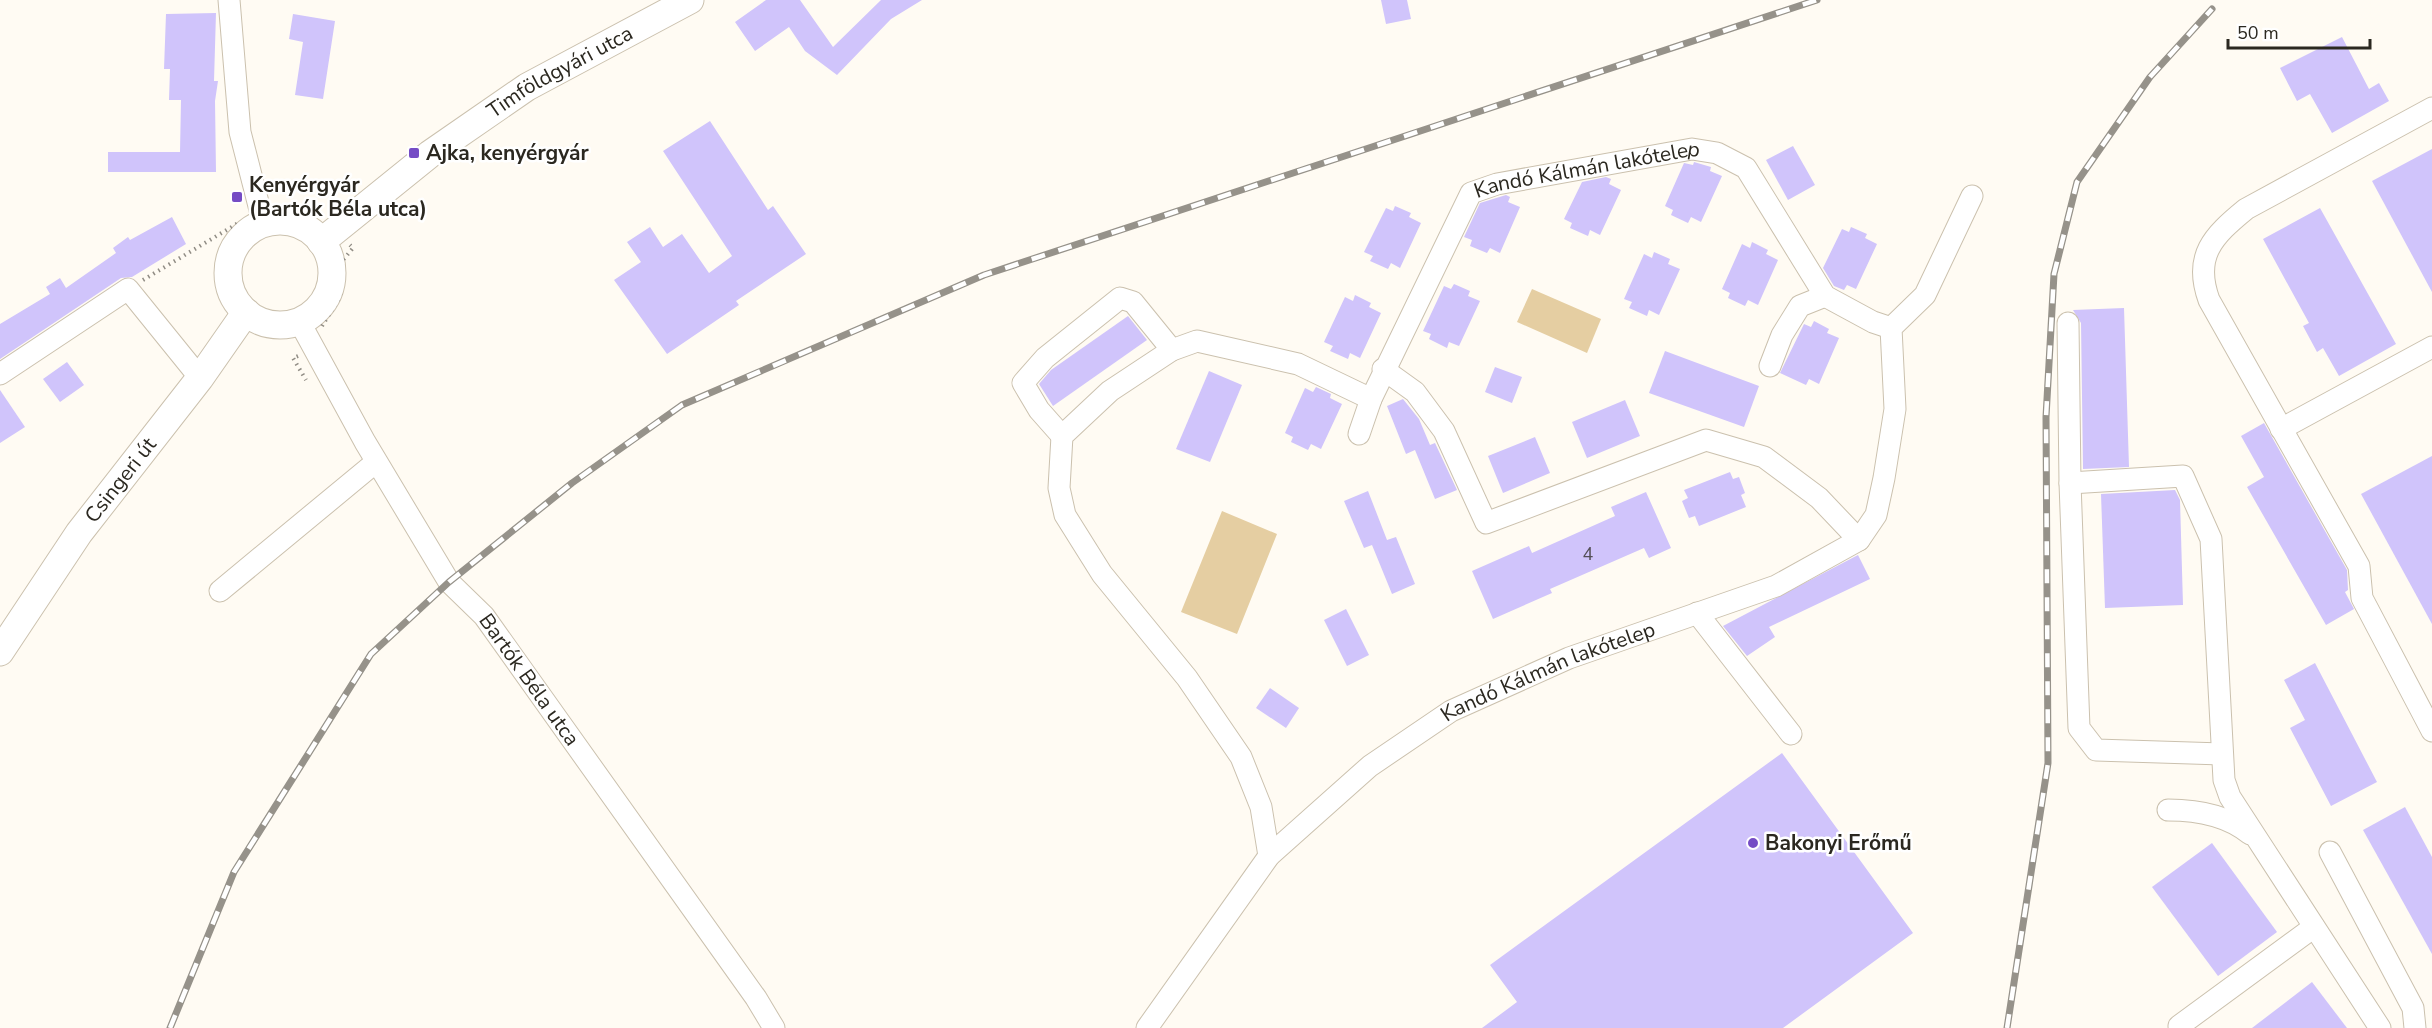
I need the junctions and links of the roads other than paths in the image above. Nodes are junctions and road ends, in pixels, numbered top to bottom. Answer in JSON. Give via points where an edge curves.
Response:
{"nodes":[{"id":1,"x":229,"y":0,"type":"edge"},
{"id":2,"x":690,"y":0,"type":"edge"},
{"id":3,"x":660,"y":7,"type":"edge"},
{"id":4,"x":2432,"y":108,"type":"edge"},
{"id":5,"x":1972,"y":196,"type":"dead end"},
{"id":6,"x":254,"y":221,"type":"junction"},
{"id":7,"x":321,"y":242,"type":"junction"},
{"id":8,"x":1825,"y":296,"type":"junction"},
{"id":9,"x":246,"y":312,"type":"junction"},
{"id":10,"x":299,"y":321,"type":"junction"},
{"id":11,"x":2068,"y":323,"type":"dead end"},
{"id":12,"x":1891,"y":328,"type":"junction"},
{"id":13,"x":2432,"y":347,"type":"edge"},
{"id":14,"x":1172,"y":350,"type":"junction"},
{"id":15,"x":1770,"y":366,"type":"dead end"},
{"id":16,"x":1383,"y":369,"type":"junction"},
{"id":17,"x":0,"y":374,"type":"edge"},
{"id":18,"x":200,"y":378,"type":"junction"},
{"id":19,"x":1371,"y":399,"type":"junction"},
{"id":20,"x":2281,"y":429,"type":"junction"},
{"id":21,"x":1359,"y":434,"type":"dead end"},
{"id":22,"x":1062,"y":436,"type":"junction"},
{"id":23,"x":376,"y":462,"type":"junction"},
{"id":24,"x":2070,"y":483,"type":"junction"},
{"id":25,"x":1859,"y":540,"type":"junction"},
{"id":26,"x":220,"y":591,"type":"dead end"},
{"id":27,"x":1697,"y":613,"type":"junction"},
{"id":28,"x":0,"y":652,"type":"edge"},
{"id":29,"x":2425,"y":700,"type":"edge"},
{"id":30,"x":2432,"y":730,"type":"edge"},
{"id":31,"x":1791,"y":734,"type":"dead end"},
{"id":32,"x":2222,"y":754,"type":"junction"},
{"id":33,"x":2168,"y":810,"type":"dead end"},
{"id":34,"x":2259,"y":842,"type":"junction"},
{"id":35,"x":2330,"y":852,"type":"dead end"},
{"id":36,"x":1269,"y":856,"type":"junction"},
{"id":37,"x":2314,"y":927,"type":"junction"},
{"id":38,"x":2179,"y":1026,"type":"dead end"},
{"id":39,"x":774,"y":1028,"type":"edge"},
{"id":40,"x":1147,"y":1028,"type":"edge"},
{"id":41,"x":2380,"y":1028,"type":"edge"},
{"id":42,"x":2415,"y":1028,"type":"edge"}],
"edges":[{"from":1,"to":6,"type":"street","via":[[239,122],[261,214]]},
{"from":2,"to":3,"type":"main road","name":"Timföldgyári utca"},
{"from":3,"to":7,"type":"main road","name":"Timföldgyári utca","via":[[527,87],[430,154]]},
{"from":4,"to":20,"type":"street","via":[[2246,209],[2210,245],[2202,280],[2209,300]]},
{"from":5,"to":12,"type":"street","via":[[1924,295]]},
{"from":6,"to":7,"type":"main road","via":[[293,223],[312,232]]},
{"from":6,"to":9,"type":"main road","via":[[238,242],[229,266],[231,291]]},
{"from":7,"to":10,"type":"main road","via":[[329,256],[330,287],[323,301]]},
{"from":8,"to":12,"type":"street","name":"Kandó Kálmán lakótelep"},
{"from":8,"to":15,"type":"street","via":[[1800,306],[1782,335]]},
{"from":8,"to":16,"type":"street","name":"Kandó Kálmán lakótelep","via":[[1746,168],[1718,153],[1692,149],[1497,184],[1471,193]]},
{"from":9,"to":10,"type":"main road","via":[[271,324]]},
{"from":9,"to":18,"type":"main road","name":"Csingeri út"},
{"from":10,"to":23,"type":"street","name":"Bartók Béla utca"},
{"from":11,"to":24,"type":"street"},
{"from":12,"to":25,"type":"street","name":"Kandó Kálmán lakótelep","via":[[1895,409],[1876,515]]},
{"from":13,"to":20,"type":"street"},
{"from":14,"to":19,"type":"street","via":[[1197,341],[1238,349],[1298,364]]},
{"from":14,"to":22,"type":"street","via":[[1110,391]]},
{"from":14,"to":22,"type":"street","via":[[1133,302],[1120,298],[1045,358],[1023,383],[1039,410]]},
{"from":16,"to":19,"type":"street","name":"Kandó Kálmán lakótelep"},
{"from":16,"to":25,"type":"street","via":[[1415,392],[1444,431],[1486,523],[1706,440],[1764,458],[1819,498]]},
{"from":17,"to":18,"type":"street","via":[[128,290]]},
{"from":18,"to":28,"type":"main road","name":"Csingeri út","via":[[79,533]]},
{"from":19,"to":21,"type":"street","name":"Kandó Kálmán lakótelep"},
{"from":20,"to":29,"type":"street","via":[[2359,566],[2362,598]]},
{"from":22,"to":36,"type":"street","via":[[1059,488],[1065,515],[1102,573],[1187,678],[1241,757],[1262,807]]},
{"from":23,"to":26,"type":"street"},
{"from":23,"to":39,"type":"street","name":"Bartók Béla utca","via":[[449,582],[484,616]]},
{"from":24,"to":32,"type":"street","via":[[2183,476],[2211,539]]},
{"from":24,"to":32,"type":"street","via":[[2079,728],[2096,750]]},
{"from":25,"to":27,"type":"street","name":"Kandó Kálmán lakótelep","via":[[1776,586]]},
{"from":27,"to":31,"type":"street"},
{"from":27,"to":36,"type":"street","name":"Kandó Kálmán lakótelep","via":[[1569,658],[1451,711],[1370,765]]},
{"from":29,"to":30,"type":"street"},
{"from":32,"to":34,"type":"street","via":[[2230,797]]},
{"from":33,"to":34,"type":"street","via":[[2190,810],[2234,822]]},
{"from":34,"to":37,"type":"street"},
{"from":35,"to":42,"type":"street","via":[[2413,1008]]},
{"from":36,"to":40,"type":"street","name":"Kandó Kálmán lakótelep"},
{"from":37,"to":38,"type":"street"},
{"from":37,"to":41,"type":"street"}]}
